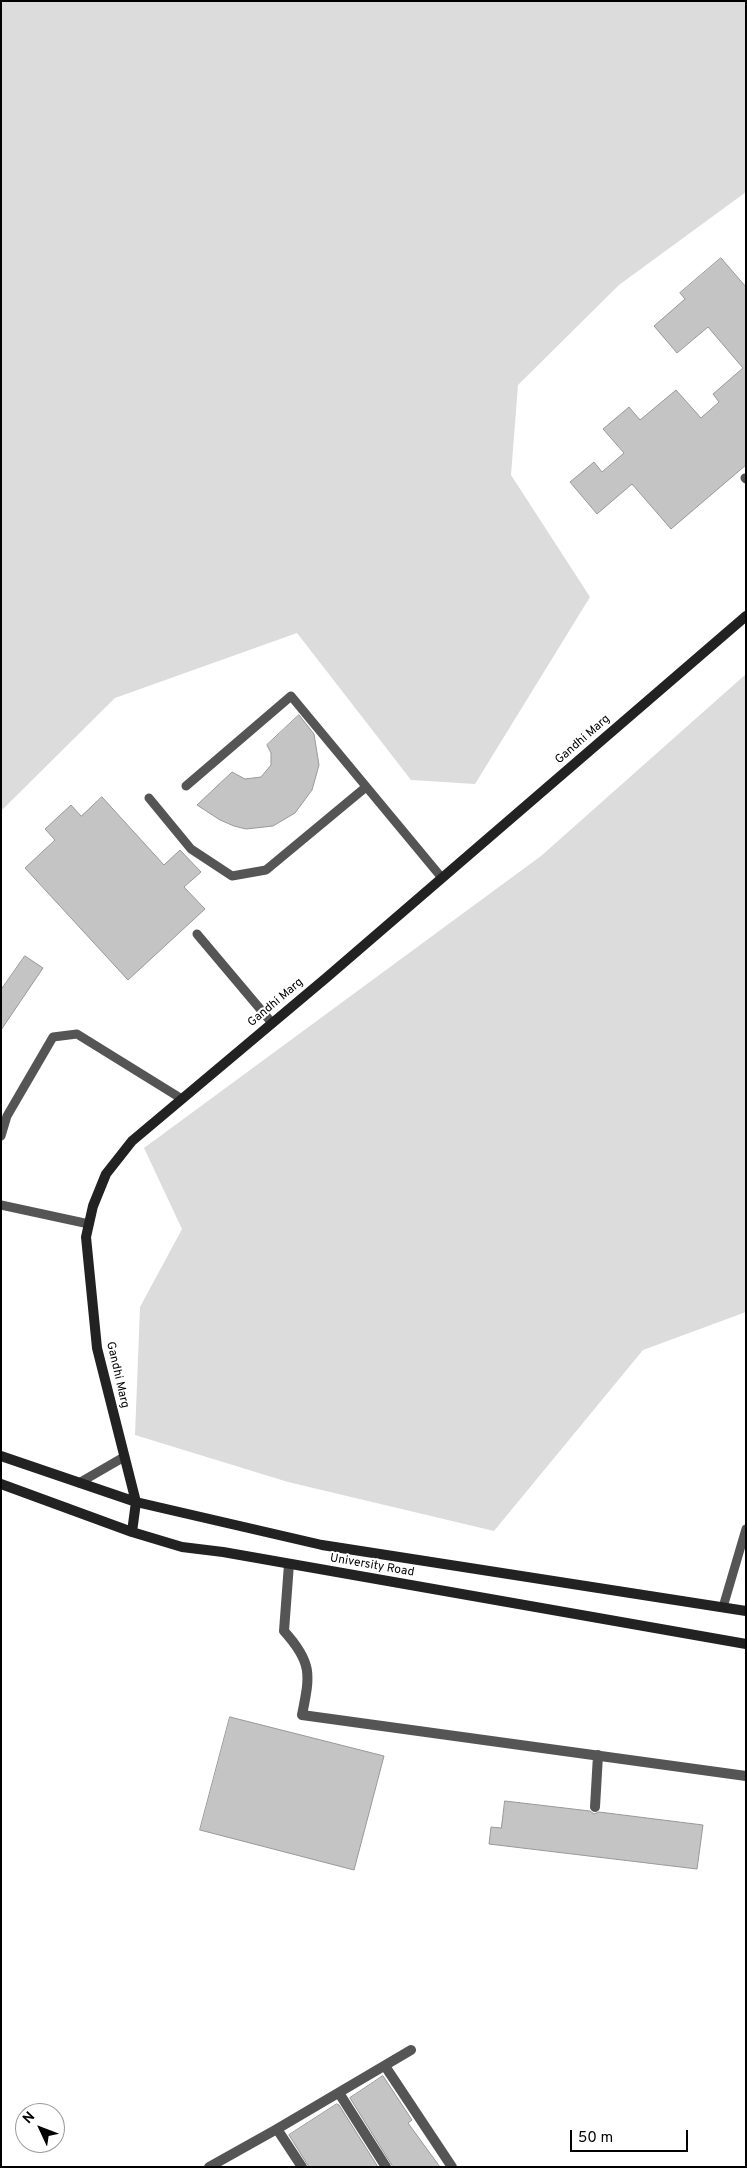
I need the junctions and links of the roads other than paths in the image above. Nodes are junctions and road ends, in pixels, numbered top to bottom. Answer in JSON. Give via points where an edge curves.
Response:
{"nodes":[{"id":1,"x":746,"y":616,"type":"edge"},
{"id":2,"x":186,"y":786,"type":"dead end"},
{"id":3,"x":366,"y":787,"type":"junction"},
{"id":4,"x":149,"y":798,"type":"dead end"},
{"id":5,"x":442,"y":878,"type":"junction"},
{"id":6,"x":198,"y":934,"type":"dead end"},
{"id":7,"x":272,"y":1023,"type":"junction"},
{"id":8,"x":182,"y":1099,"type":"junction"},
{"id":9,"x":1,"y":1136,"type":"edge"},
{"id":10,"x":1,"y":1205,"type":"edge"},
{"id":11,"x":89,"y":1224,"type":"junction"},
{"id":12,"x":1,"y":1456,"type":"edge"},
{"id":13,"x":124,"y":1457,"type":"junction"},
{"id":14,"x":79,"y":1483,"type":"junction"},
{"id":15,"x":1,"y":1484,"type":"edge"},
{"id":16,"x":136,"y":1502,"type":"junction"},
{"id":17,"x":746,"y":1529,"type":"edge"},
{"id":18,"x":132,"y":1532,"type":"junction"},
{"id":19,"x":288,"y":1564,"type":"junction"},
{"id":20,"x":723,"y":1607,"type":"junction"},
{"id":21,"x":746,"y":1611,"type":"edge"},
{"id":22,"x":746,"y":1644,"type":"edge"},
{"id":23,"x":598,"y":1755,"type":"junction"},
{"id":24,"x":746,"y":1776,"type":"edge"},
{"id":25,"x":595,"y":1807,"type":"dead end"},
{"id":26,"x":411,"y":2050,"type":"dead end"},
{"id":27,"x":385,"y":2066,"type":"junction"},
{"id":28,"x":339,"y":2093,"type":"junction"},
{"id":29,"x":277,"y":2130,"type":"junction"},
{"id":30,"x":224,"y":2164,"type":"edge"},
{"id":31,"x":209,"y":2167,"type":"edge"},
{"id":32,"x":302,"y":2167,"type":"edge"},
{"id":33,"x":386,"y":2167,"type":"edge"},
{"id":34,"x":452,"y":2167,"type":"edge"}],
"edges":[{"from":1,"to":5,"type":"main road","name":"Gandhi Marg"},
{"from":2,"to":3,"type":"lane","via":[[291,696]]},
{"from":3,"to":4,"type":"lane","via":[[266,870],[232,876],[191,849]]},
{"from":3,"to":5,"type":"lane"},
{"from":5,"to":7,"type":"main road","name":"Gandhi Marg"},
{"from":6,"to":7,"type":"lane"},
{"from":7,"to":8,"type":"main road","name":"Gandhi Marg"},
{"from":8,"to":9,"type":"lane","via":[[77,1034],[53,1037],[7,1116]]},
{"from":8,"to":11,"type":"main road","name":"Gandhi Marg","via":[[132,1141],[106,1174]]},
{"from":10,"to":11,"type":"lane"},
{"from":11,"to":13,"type":"main road","name":"Gandhi Marg","via":[[86,1237],[96,1348]]},
{"from":12,"to":14,"type":"main road","name":"University Road"},
{"from":13,"to":14,"type":"lane"},
{"from":13,"to":16,"type":"main road","name":"Gandhi Marg"},
{"from":14,"to":16,"type":"main road","name":"University Road"},
{"from":15,"to":18,"type":"main road","name":"University Road"},
{"from":16,"to":18,"type":"main road","name":"Gandhi Marg"},
{"from":16,"to":20,"type":"main road","name":"University Road","via":[[322,1545]]},
{"from":17,"to":20,"type":"lane"},
{"from":18,"to":19,"type":"main road","name":"University Road","via":[[182,1547]]},
{"from":19,"to":22,"type":"main road","name":"University Road"},
{"from":19,"to":23,"type":"street","via":[[284,1631],[305,1660],[309,1676],[302,1715]]},
{"from":20,"to":21,"type":"main road","name":"University Road"},
{"from":23,"to":24,"type":"street"},
{"from":23,"to":25,"type":"street"},
{"from":26,"to":27,"type":"street"},
{"from":27,"to":28,"type":"street"},
{"from":27,"to":34,"type":"street"},
{"from":28,"to":29,"type":"street"},
{"from":28,"to":33,"type":"street"},
{"from":29,"to":30,"type":"street"},
{"from":29,"to":32,"type":"street"},
{"from":30,"to":31,"type":"street"}]}
